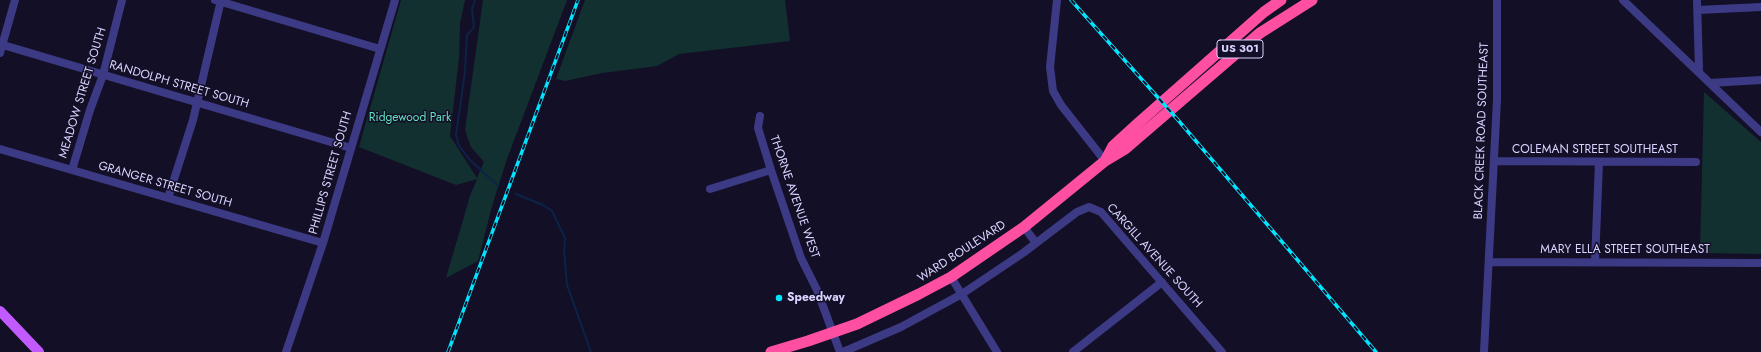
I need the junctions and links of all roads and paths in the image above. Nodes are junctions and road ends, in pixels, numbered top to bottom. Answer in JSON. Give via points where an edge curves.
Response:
{"nodes":[{"id":1,"x":15,"y":0,"type":"edge"},
{"id":2,"x":122,"y":0,"type":"edge"},
{"id":3,"x":395,"y":0,"type":"edge"},
{"id":4,"x":1057,"y":0,"type":"edge"},
{"id":5,"x":1273,"y":0,"type":"edge"},
{"id":6,"x":1281,"y":0,"type":"edge"},
{"id":7,"x":1294,"y":0,"type":"edge"},
{"id":8,"x":1312,"y":0,"type":"edge"},
{"id":9,"x":1497,"y":0,"type":"edge"},
{"id":10,"x":1623,"y":0,"type":"edge"},
{"id":11,"x":1697,"y":0,"type":"edge"},
{"id":12,"x":219,"y":1,"type":"edge"},
{"id":13,"x":1761,"y":7,"type":"edge"},
{"id":14,"x":1698,"y":10,"type":"junction"},
{"id":15,"x":1264,"y":12,"type":"junction"},
{"id":16,"x":1287,"y":15,"type":"junction"},
{"id":17,"x":1,"y":44,"type":"edge"},
{"id":18,"x":380,"y":49,"type":"junction"},
{"id":19,"x":0,"y":53,"type":"edge"},
{"id":20,"x":1698,"y":70,"type":"junction"},
{"id":21,"x":104,"y":75,"type":"junction"},
{"id":22,"x":1761,"y":80,"type":"edge"},
{"id":23,"x":1710,"y":83,"type":"junction"},
{"id":24,"x":198,"y":103,"type":"junction"},
{"id":25,"x":760,"y":116,"type":"dead end"},
{"id":26,"x":1761,"y":132,"type":"edge"},
{"id":27,"x":351,"y":148,"type":"junction"},
{"id":28,"x":0,"y":149,"type":"edge"},
{"id":29,"x":1105,"y":161,"type":"junction"},
{"id":30,"x":1494,"y":161,"type":"junction"},
{"id":31,"x":1599,"y":162,"type":"junction"},
{"id":32,"x":1696,"y":162,"type":"dead end"},
{"id":33,"x":72,"y":170,"type":"junction"},
{"id":34,"x":771,"y":170,"type":"junction"},
{"id":35,"x":710,"y":189,"type":"dead end"},
{"id":36,"x":168,"y":198,"type":"junction"},
{"id":37,"x":1024,"y":227,"type":"junction"},
{"id":38,"x":323,"y":243,"type":"junction"},
{"id":39,"x":1036,"y":243,"type":"junction"},
{"id":40,"x":1490,"y":262,"type":"junction"},
{"id":41,"x":1596,"y":262,"type":"junction"},
{"id":42,"x":1761,"y":263,"type":"edge"},
{"id":43,"x":951,"y":277,"type":"junction"},
{"id":44,"x":1162,"y":282,"type":"junction"},
{"id":45,"x":962,"y":294,"type":"junction"},
{"id":46,"x":0,"y":312,"type":"edge"},
{"id":47,"x":833,"y":332,"type":"junction"},
{"id":48,"x":39,"y":352,"type":"edge"},
{"id":49,"x":286,"y":352,"type":"edge"},
{"id":50,"x":771,"y":352,"type":"edge"},
{"id":51,"x":841,"y":352,"type":"edge"},
{"id":52,"x":997,"y":352,"type":"edge"},
{"id":53,"x":1072,"y":352,"type":"edge"},
{"id":54,"x":1222,"y":352,"type":"edge"},
{"id":55,"x":1484,"y":352,"type":"edge"}],
"edges":[{"from":1,"to":17,"type":"street"},
{"from":2,"to":21,"type":"street","name":"MEADOW STREET SOUTH"},
{"from":3,"to":18,"type":"street","name":"PHILLIPS STREET SOUTH"},
{"from":4,"to":29,"type":"street","via":[[1050,67],[1053,91]]},
{"from":5,"to":15,"type":"street"},
{"from":6,"to":15,"type":"highway","name":"WARD BOULEVARD","number":"US 301"},
{"from":7,"to":16,"type":"highway"},
{"from":8,"to":16,"type":"highway","name":"WARD BOULEVARD","number":"US 301"},
{"from":9,"to":30,"type":"street","name":"BLACK CREEK ROAD SOUTHEAST"},
{"from":10,"to":20,"type":"street"},
{"from":11,"to":14,"type":"street"},
{"from":12,"to":18,"type":"street"},
{"from":12,"to":24,"type":"street"},
{"from":13,"to":14,"type":"street"},
{"from":14,"to":20,"type":"street"},
{"from":15,"to":29,"type":"highway","name":"WARD BOULEVARD","number":"US 301","via":[[1136,124],[1114,146]]},
{"from":16,"to":29,"type":"highway","name":"WARD BOULEVARD","number":"US 301","via":[[1242,47],[1125,149]]},
{"from":17,"to":19,"type":"street"},
{"from":17,"to":21,"type":"street","name":"RANDOLPH STREET SOUTH"},
{"from":18,"to":27,"type":"street","name":"PHILLIPS STREET SOUTH"},
{"from":20,"to":23,"type":"street"},
{"from":21,"to":24,"type":"street","name":"RANDOLPH STREET SOUTH"},
{"from":21,"to":33,"type":"street","name":"MEADOW STREET SOUTH","via":[[90,110]]},
{"from":22,"to":23,"type":"street"},
{"from":23,"to":26,"type":"street"},
{"from":24,"to":27,"type":"street","name":"RANDOLPH STREET SOUTH"},
{"from":24,"to":36,"type":"street"},
{"from":25,"to":34,"type":"street","name":"THORNE AVENUE WEST","via":[[758,128]]},
{"from":27,"to":38,"type":"street","name":"PHILLIPS STREET SOUTH"},
{"from":28,"to":33,"type":"street","name":"GRANGER STREET SOUTH"},
{"from":29,"to":37,"type":"highway","name":"WARD BOULEVARD"},
{"from":30,"to":31,"type":"street","name":"COLEMAN STREET SOUTHEAST"},
{"from":30,"to":40,"type":"street","name":"BLACK CREEK ROAD SOUTHEAST"},
{"from":31,"to":32,"type":"street","name":"COLEMAN STREET SOUTHEAST"},
{"from":31,"to":41,"type":"street"},
{"from":33,"to":36,"type":"street","name":"GRANGER STREET SOUTH"},
{"from":34,"to":35,"type":"street"},
{"from":34,"to":47,"type":"street","name":"THORNE AVENUE WEST","via":[[801,258]]},
{"from":36,"to":38,"type":"street","name":"GRANGER STREET SOUTH"},
{"from":37,"to":39,"type":"street"},
{"from":37,"to":43,"type":"highway","name":"WARD BOULEVARD"},
{"from":38,"to":49,"type":"street","name":"PHILLIPS STREET SOUTH"},
{"from":39,"to":44,"type":"street","name":"CARGILL AVENUE SOUTH","via":[[1077,212],[1089,207],[1094,208],[1101,212]]},
{"from":39,"to":45,"type":"street"},
{"from":40,"to":41,"type":"street","name":"MARY ELLA STREET SOUTHEAST"},
{"from":40,"to":55,"type":"street","name":"BLACK CREEK ROAD SOUTHEAST"},
{"from":41,"to":42,"type":"street","name":"MARY ELLA STREET SOUTHEAST"},
{"from":43,"to":45,"type":"street"},
{"from":43,"to":47,"type":"highway","name":"WARD BOULEVARD","via":[[895,306]]},
{"from":44,"to":53,"type":"street"},
{"from":44,"to":54,"type":"street","name":"CARGILL AVENUE SOUTH"},
{"from":45,"to":51,"type":"street","via":[[901,327]]},
{"from":45,"to":52,"type":"street"},
{"from":46,"to":48,"type":"main road"},
{"from":47,"to":50,"type":"highway","name":"WARD BOULEVARD"},
{"from":47,"to":51,"type":"street","name":"THORNE AVENUE WEST"}]}
